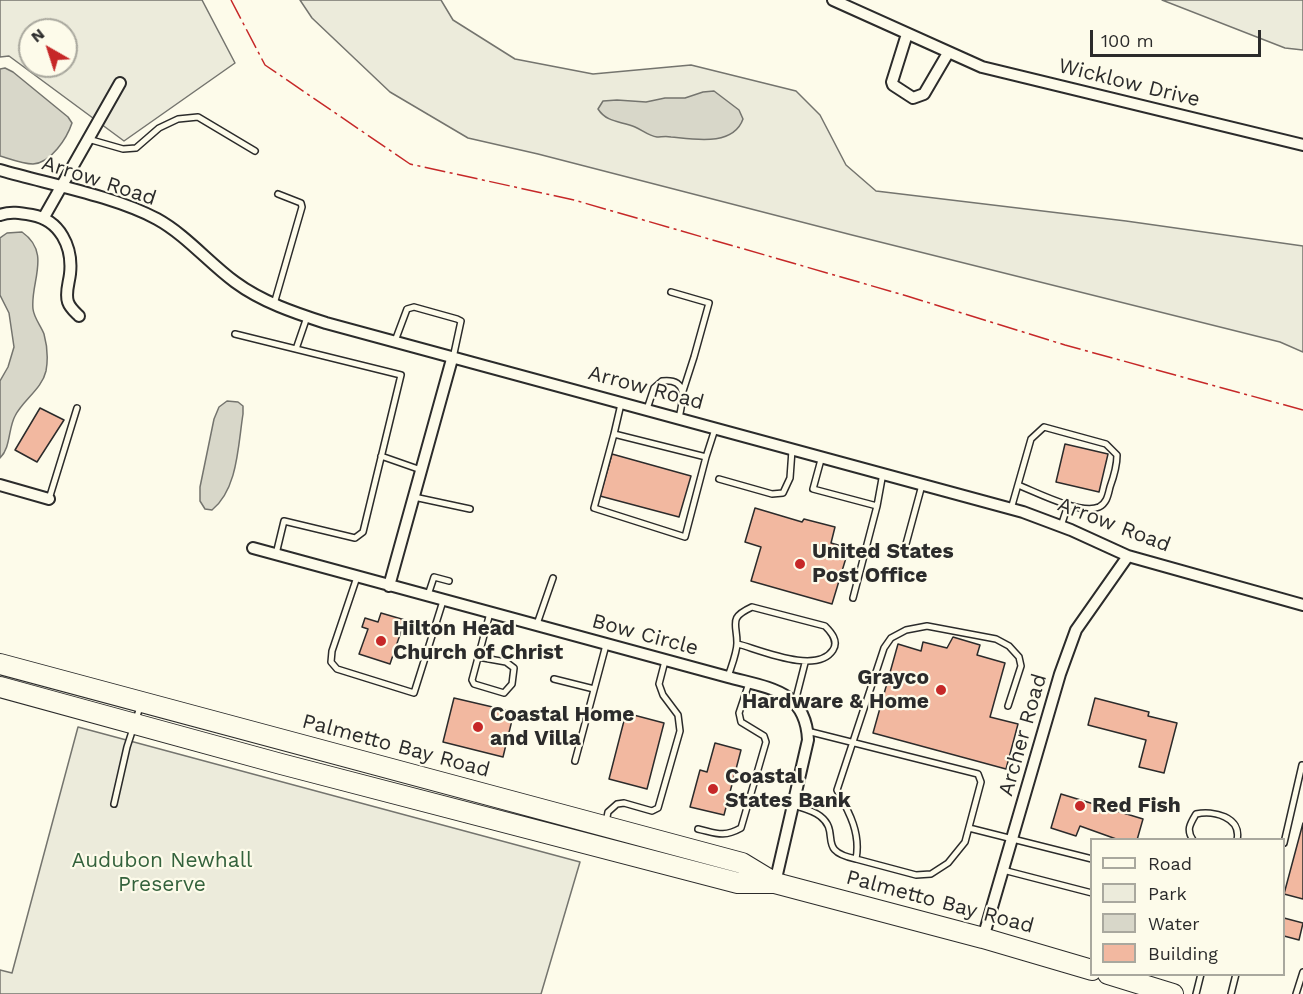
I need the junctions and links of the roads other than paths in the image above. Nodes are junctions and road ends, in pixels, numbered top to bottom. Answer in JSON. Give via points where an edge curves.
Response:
{"nodes":[{"id":1,"x":833,"y":0,"type":"edge"},
{"id":2,"x":907,"y":34,"type":"junction"},
{"id":3,"x":948,"y":53,"type":"junction"},
{"id":4,"x":120,"y":83,"type":"dead end"},
{"id":5,"x":88,"y":139,"type":"junction"},
{"id":6,"x":1303,"y":145,"type":"edge"},
{"id":7,"x":255,"y":152,"type":"dead end"},
{"id":8,"x":0,"y":171,"type":"edge"},
{"id":9,"x":61,"y":187,"type":"junction"},
{"id":10,"x":278,"y":194,"type":"dead end"},
{"id":11,"x":0,"y":214,"type":"edge"},
{"id":12,"x":44,"y":217,"type":"junction"},
{"id":13,"x":671,"y":292,"type":"dead end"},
{"id":14,"x":274,"y":304,"type":"junction"},
{"id":15,"x":79,"y":316,"type":"dead end"},
{"id":16,"x":307,"y":317,"type":"junction"},
{"id":17,"x":235,"y":334,"type":"dead end"},
{"id":18,"x":394,"y":343,"type":"junction"},
{"id":19,"x":297,"y":349,"type":"junction"},
{"id":20,"x":452,"y":359,"type":"junction"},
{"id":21,"x":683,"y":391,"type":"junction"},
{"id":22,"x":622,"y":402,"type":"junction"},
{"id":23,"x":77,"y":408,"type":"dead end"},
{"id":24,"x":647,"y":409,"type":"junction"},
{"id":25,"x":679,"y":418,"type":"junction"},
{"id":26,"x":715,"y":427,"type":"junction"},
{"id":27,"x":614,"y":434,"type":"junction"},
{"id":28,"x":792,"y":448,"type":"junction"},
{"id":29,"x":381,"y":456,"type":"junction"},
{"id":30,"x":822,"y":456,"type":"junction"},
{"id":31,"x":706,"y":457,"type":"junction"},
{"id":32,"x":422,"y":470,"type":"junction"},
{"id":33,"x":883,"y":473,"type":"junction"},
{"id":34,"x":719,"y":479,"type":"dead end"},
{"id":35,"x":922,"y":483,"type":"junction"},
{"id":36,"x":1018,"y":484,"type":"junction"},
{"id":37,"x":0,"y":485,"type":"edge"},
{"id":38,"x":414,"y":497,"type":"junction"},
{"id":39,"x":49,"y":498,"type":"joint"},
{"id":40,"x":1068,"y":505,"type":"junction"},
{"id":41,"x":877,"y":506,"type":"junction"},
{"id":42,"x":470,"y":509,"type":"dead end"},
{"id":43,"x":1011,"y":509,"type":"junction"},
{"id":44,"x":1061,"y":526,"type":"junction"},
{"id":45,"x":906,"y":544,"type":"dead end"},
{"id":46,"x":253,"y":548,"type":"dead end"},
{"id":47,"x":276,"y":554,"type":"junction"},
{"id":48,"x":1128,"y":556,"type":"junction"},
{"id":49,"x":357,"y":577,"type":"junction"},
{"id":50,"x":553,"y":578,"type":"dead end"},
{"id":51,"x":449,"y":581,"type":"dead end"},
{"id":52,"x":389,"y":586,"type":"junction"},
{"id":53,"x":428,"y":597,"type":"junction"},
{"id":54,"x":853,"y":598,"type":"dead end"},
{"id":55,"x":442,"y":601,"type":"junction"},
{"id":56,"x":1303,"y":605,"type":"edge"},
{"id":57,"x":490,"y":613,"type":"junction"},
{"id":58,"x":537,"y":626,"type":"junction"},
{"id":59,"x":738,"y":644,"type":"junction"},
{"id":60,"x":606,"y":645,"type":"junction"},
{"id":61,"x":478,"y":657,"type":"junction"},
{"id":62,"x":665,"y":661,"type":"junction"},
{"id":63,"x":805,"y":663,"type":"junction"},
{"id":64,"x":0,"y":664,"type":"edge"},
{"id":65,"x":728,"y":677,"type":"junction"},
{"id":66,"x":554,"y":679,"type":"dead end"},
{"id":67,"x":749,"y":683,"type":"junction"},
{"id":68,"x":0,"y":687,"type":"edge"},
{"id":69,"x":594,"y":689,"type":"junction"},
{"id":70,"x":795,"y":702,"type":"junction"},
{"id":71,"x":141,"y":703,"type":"junction"},
{"id":72,"x":1008,"y":706,"type":"dead end"},
{"id":73,"x":134,"y":724,"type":"junction"},
{"id":74,"x":807,"y":731,"type":"junction"},
{"id":75,"x":853,"y":742,"type":"junction"},
{"id":76,"x":575,"y":761,"type":"dead end"},
{"id":77,"x":1302,"y":765,"type":"edge"},
{"id":78,"x":114,"y":804,"type":"dead end"},
{"id":79,"x":793,"y":805,"type":"junction"},
{"id":80,"x":604,"y":826,"type":"junction"},
{"id":81,"x":969,"y":828,"type":"junction"},
{"id":82,"x":698,"y":829,"type":"dead end"},
{"id":83,"x":1192,"y":838,"type":"edge"},
{"id":84,"x":1238,"y":838,"type":"edge"},
{"id":85,"x":1012,"y":839,"type":"junction"},
{"id":86,"x":1285,"y":839,"type":"edge"},
{"id":87,"x":1090,"y":858,"type":"edge"},
{"id":88,"x":856,"y":859,"type":"junction"},
{"id":89,"x":1003,"y":870,"type":"junction"},
{"id":90,"x":775,"y":883,"type":"junction"},
{"id":91,"x":1090,"y":892,"type":"edge"},
{"id":92,"x":983,"y":938,"type":"junction"},
{"id":93,"x":1090,"y":969,"type":"edge"},
{"id":94,"x":1303,"y":972,"type":"edge"},
{"id":95,"x":1111,"y":976,"type":"edge"},
{"id":96,"x":1201,"y":976,"type":"edge"},
{"id":97,"x":1236,"y":976,"type":"edge"},
{"id":98,"x":1173,"y":994,"type":"edge"},
{"id":99,"x":1196,"y":994,"type":"edge"},
{"id":100,"x":1231,"y":994,"type":"edge"},
{"id":101,"x":1296,"y":994,"type":"edge"}],
"edges":[{"from":1,"to":2,"type":"street","name":"Wicklow Drive"},
{"from":2,"to":3,"type":"street","name":"Wicklow Drive"},
{"from":2,"to":3,"type":"street","via":[[892,82],[913,98],[924,94]]},
{"from":3,"to":6,"type":"street","name":"Wicklow Drive","via":[[982,67]]},
{"from":4,"to":5,"type":"street"},
{"from":5,"to":7,"type":"lane","via":[[123,149],[136,148],[159,128],[178,119],[198,117]]},
{"from":5,"to":9,"type":"street"},
{"from":8,"to":9,"type":"street","name":"Arrow Road"},
{"from":9,"to":12,"type":"street"},
{"from":9,"to":14,"type":"street","name":"Arrow Road","via":[[136,209],[158,220],[235,282]]},
{"from":10,"to":14,"type":"lane","via":[[301,203],[302,207]]},
{"from":11,"to":12,"type":"street"},
{"from":12,"to":15,"type":"street","via":[[66,241],[70,264],[68,301]]},
{"from":13,"to":21,"type":"lane","via":[[709,303]]},
{"from":14,"to":16,"type":"street","name":"Arrow Road"},
{"from":16,"to":18,"type":"street","name":"Arrow Road"},
{"from":16,"to":19,"type":"lane"},
{"from":17,"to":19,"type":"lane"},
{"from":18,"to":20,"type":"street","name":"Arrow Road"},
{"from":18,"to":20,"type":"lane","via":[[407,309],[414,307],[461,321]]},
{"from":19,"to":29,"type":"lane","via":[[401,375]]},
{"from":20,"to":22,"type":"street","name":"Arrow Road"},
{"from":20,"to":32,"type":"street"},
{"from":21,"to":24,"type":"lane","via":[[674,381],[662,381],[654,388]]},
{"from":21,"to":25,"type":"lane"},
{"from":22,"to":24,"type":"street","name":"Arrow Road"},
{"from":22,"to":27,"type":"lane"},
{"from":23,"to":39,"type":"lane"},
{"from":24,"to":25,"type":"street","name":"Arrow Road"},
{"from":25,"to":26,"type":"street","name":"Arrow Road"},
{"from":26,"to":28,"type":"street","name":"Arrow Road"},
{"from":26,"to":31,"type":"lane"},
{"from":27,"to":31,"type":"lane"},
{"from":27,"to":31,"type":"lane","via":[[594,508],[685,537]]},
{"from":28,"to":30,"type":"street","name":"Arrow Road"},
{"from":28,"to":34,"type":"lane","via":[[790,478],[783,493],[772,494]]},
{"from":29,"to":32,"type":"lane"},
{"from":29,"to":47,"type":"lane","via":[[363,532],[355,538],[284,521]]},
{"from":30,"to":33,"type":"street","name":"Arrow Road"},
{"from":30,"to":41,"type":"lane","via":[[813,489]]},
{"from":32,"to":38,"type":"street"},
{"from":33,"to":35,"type":"street","name":"Arrow Road"},
{"from":33,"to":41,"type":"lane"},
{"from":35,"to":43,"type":"street","name":"Arrow Road"},
{"from":35,"to":45,"type":"lane"},
{"from":36,"to":40,"type":"lane"},
{"from":36,"to":40,"type":"lane","via":[[1031,439],[1044,427],[1106,444],[1117,455],[1106,502],[1088,509]]},
{"from":36,"to":43,"type":"lane"},
{"from":37,"to":39,"type":"street"},
{"from":38,"to":42,"type":"lane"},
{"from":38,"to":52,"type":"street"},
{"from":40,"to":44,"type":"lane"},
{"from":41,"to":54,"type":"lane"},
{"from":43,"to":44,"type":"street","name":"Arrow Road"},
{"from":44,"to":48,"type":"street","name":"Arrow Road"},
{"from":46,"to":47,"type":"street","name":"Bow Circle"},
{"from":47,"to":49,"type":"street","name":"Bow Circle"},
{"from":48,"to":56,"type":"street","name":"Arrow Road"},
{"from":48,"to":85,"type":"street","name":"Archer Road","via":[[1073,638]]},
{"from":49,"to":52,"type":"street","name":"Bow Circle"},
{"from":49,"to":55,"type":"lane","via":[[331,662],[337,669],[414,693]]},
{"from":50,"to":58,"type":"lane"},
{"from":51,"to":53,"type":"lane","via":[[434,577]]},
{"from":52,"to":53,"type":"street","name":"Bow Circle"},
{"from":53,"to":55,"type":"street","name":"Bow Circle"},
{"from":55,"to":57,"type":"street","name":"Bow Circle"},
{"from":57,"to":58,"type":"street","name":"Bow Circle"},
{"from":57,"to":61,"type":"lane"},
{"from":58,"to":60,"type":"street","name":"Bow Circle"},
{"from":59,"to":63,"type":"lane"},
{"from":59,"to":63,"type":"lane","via":[[734,626],[737,616],[752,607],[825,626],[833,633],[832,651],[821,660]]},
{"from":59,"to":65,"type":"lane"},
{"from":60,"to":62,"type":"street","name":"Bow Circle"},
{"from":60,"to":69,"type":"lane"},
{"from":61,"to":61,"type":"lane","via":[[474,684],[504,693],[512,684],[514,668],[506,662]]},
{"from":62,"to":65,"type":"street","name":"Bow Circle"},
{"from":62,"to":80,"type":"lane","via":[[658,684],[678,715],[680,731],[658,808],[652,811],[618,804],[608,812]]},
{"from":63,"to":70,"type":"lane"},
{"from":64,"to":71,"type":"highway","name":"Palmetto Bay Road"},
{"from":65,"to":67,"type":"street","name":"Bow Circle"},
{"from":66,"to":69,"type":"lane"},
{"from":67,"to":70,"type":"street","name":"Bow Circle","via":[[780,692]]},
{"from":67,"to":82,"type":"lane","via":[[739,713],[741,722],[764,736],[766,742],[741,828],[722,835]]},
{"from":68,"to":73,"type":"highway","name":"Palmetto Bay Road"},
{"from":69,"to":76,"type":"lane"},
{"from":70,"to":74,"type":"street"},
{"from":71,"to":73,"type":"lane"},
{"from":71,"to":80,"type":"highway","name":"Palmetto Bay Road"},
{"from":72,"to":75,"type":"lane","via":[[1021,666],[1009,646],[996,639],[927,626],[906,630],[891,638],[884,648]]},
{"from":73,"to":78,"type":"lane"},
{"from":73,"to":90,"type":"highway","name":"Palmetto Bay Road","via":[[738,883]]},
{"from":74,"to":75,"type":"lane"},
{"from":74,"to":79,"type":"street","via":[[807,749]]},
{"from":75,"to":81,"type":"lane","via":[[978,774],[981,782]]},
{"from":75,"to":88,"type":"lane","via":[[837,790],[854,826]]},
{"from":77,"to":86,"type":"lane"},
{"from":79,"to":88,"type":"lane","via":[[821,816],[830,831],[834,851]]},
{"from":79,"to":90,"type":"street"},
{"from":80,"to":90,"type":"highway","name":"Palmetto Bay Road","via":[[742,863]]},
{"from":81,"to":85,"type":"lane"},
{"from":81,"to":88,"type":"lane","via":[[966,842],[948,863],[931,874],[916,875]]},
{"from":83,"to":84,"type":"lane","via":[[1189,825],[1196,814],[1206,812],[1230,819],[1236,825]]},
{"from":85,"to":87,"type":"lane"},
{"from":85,"to":89,"type":"street","name":"Archer Road"},
{"from":89,"to":91,"type":"lane"},
{"from":89,"to":92,"type":"street","name":"Archer Road"},
{"from":90,"to":92,"type":"highway","name":"Palmetto Bay Road"},
{"from":92,"to":93,"type":"highway","name":"Palmetto Bay Road"},
{"from":94,"to":101,"type":"lane"},
{"from":95,"to":98,"type":"highway"},
{"from":96,"to":99,"type":"lane"},
{"from":97,"to":100,"type":"lane"}]}
